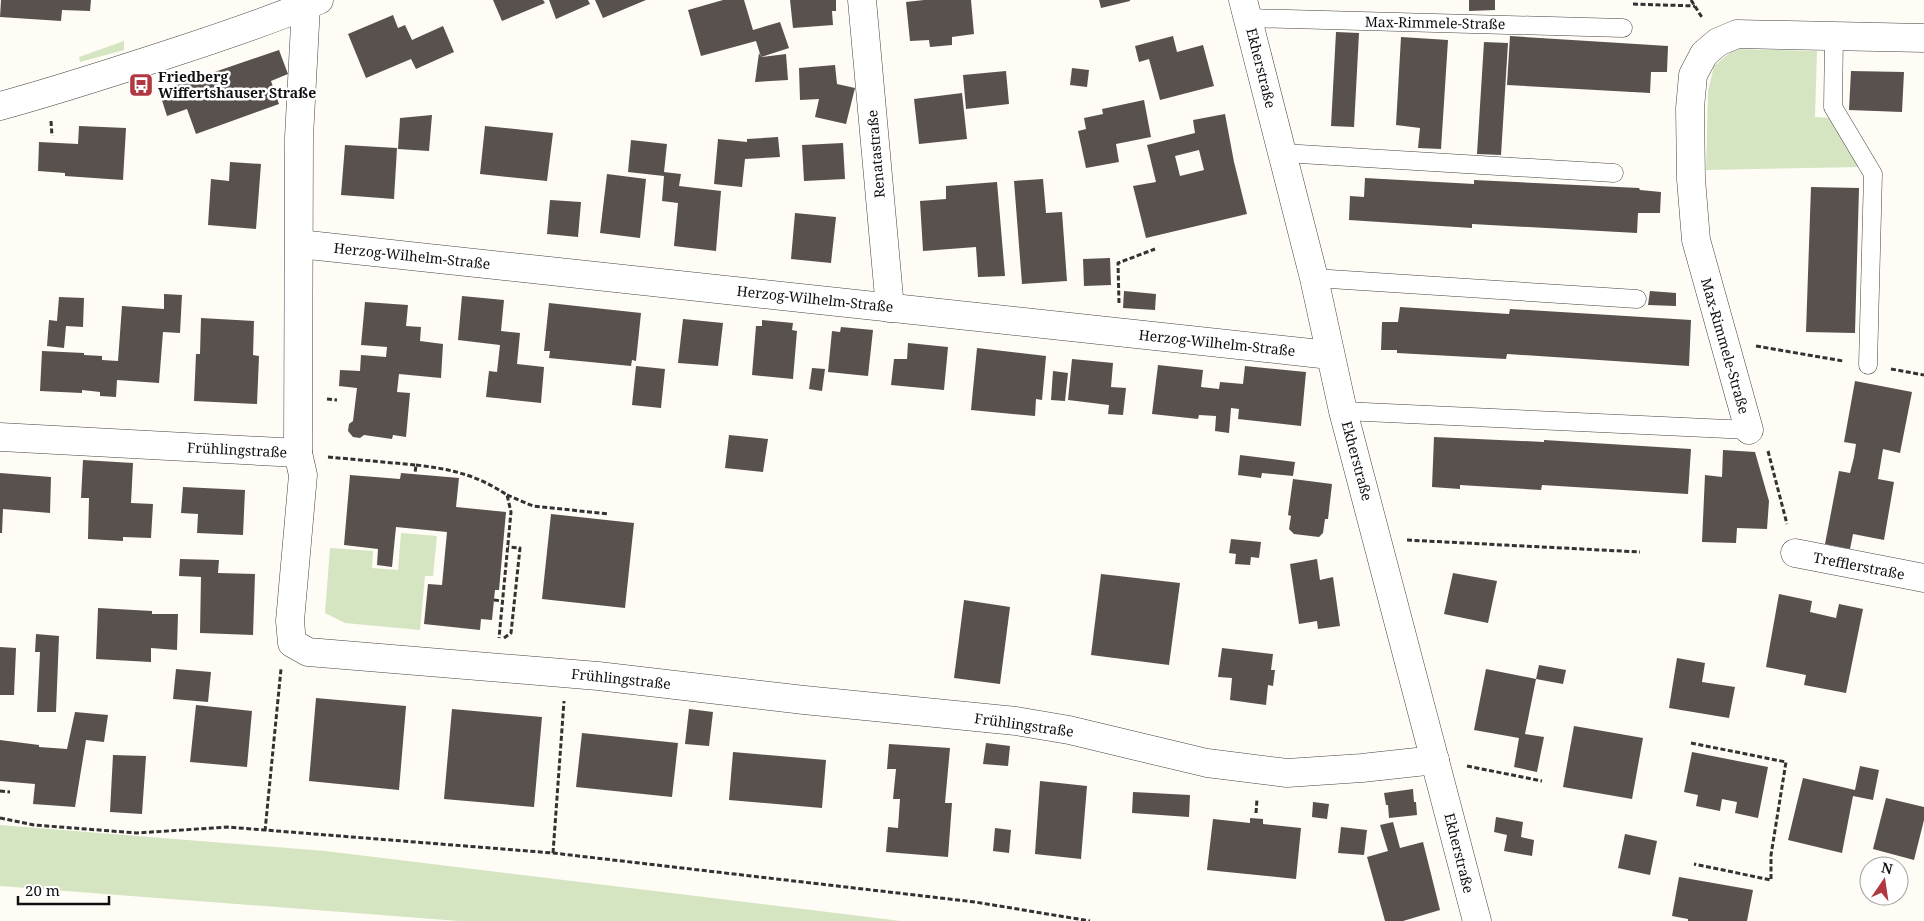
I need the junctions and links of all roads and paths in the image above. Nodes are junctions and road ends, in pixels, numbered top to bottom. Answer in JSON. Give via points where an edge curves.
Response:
{"nodes":[{"id":1,"x":862,"y":0,"type":"edge"},
{"id":2,"x":1626,"y":4,"type":"dead end"},
{"id":3,"x":296,"y":6,"type":"edge"},
{"id":4,"x":1695,"y":6,"type":"dead end"},
{"id":5,"x":1246,"y":9,"type":"edge"},
{"id":6,"x":1623,"y":28,"type":"dead end"},
{"id":7,"x":1834,"y":36,"type":"junction"},
{"id":8,"x":1924,"y":38,"type":"edge"},
{"id":9,"x":0,"y":106,"type":"edge"},
{"id":10,"x":1283,"y":153,"type":"junction"},
{"id":11,"x":1614,"y":173,"type":"dead end"},
{"id":12,"x":300,"y":244,"type":"junction"},
{"id":13,"x":1155,"y":249,"type":"dead end"},
{"id":14,"x":1314,"y":278,"type":"junction"},
{"id":15,"x":1637,"y":299,"type":"dead end"},
{"id":16,"x":890,"y":308,"type":"junction"},
{"id":17,"x":1119,"y":332,"type":"junction"},
{"id":18,"x":1723,"y":341,"type":"junction"},
{"id":19,"x":1330,"y":355,"type":"junction"},
{"id":20,"x":1868,"y":365,"type":"junction"},
{"id":21,"x":1924,"y":375,"type":"edge"},
{"id":22,"x":1343,"y":411,"type":"junction"},
{"id":23,"x":1749,"y":430,"type":"junction"},
{"id":24,"x":0,"y":438,"type":"edge"},
{"id":25,"x":298,"y":453,"type":"junction"},
{"id":26,"x":416,"y":465,"type":"junction"},
{"id":27,"x":415,"y":474,"type":"dead end"},
{"id":28,"x":507,"y":495,"type":"junction"},
{"id":29,"x":609,"y":514,"type":"dead end"},
{"id":30,"x":1377,"y":538,"type":"junction"},
{"id":31,"x":508,"y":546,"type":"junction"},
{"id":32,"x":1640,"y":552,"type":"dead end"},
{"id":33,"x":1795,"y":553,"type":"joint"},
{"id":34,"x":1924,"y":578,"type":"edge"},
{"id":35,"x":494,"y":600,"type":"dead end"},
{"id":36,"x":502,"y":601,"type":"junction"},
{"id":37,"x":500,"y":624,"type":"dead end"},
{"id":38,"x":499,"y":642,"type":"dead end"},
{"id":39,"x":292,"y":644,"type":"junction"},
{"id":40,"x":566,"y":673,"type":"junction"},
{"id":41,"x":1691,"y":743,"type":"dead end"},
{"id":42,"x":1435,"y":760,"type":"junction"},
{"id":43,"x":1542,"y":781,"type":"dead end"},
{"id":44,"x":0,"y":791,"type":"edge"},
{"id":45,"x":10,"y":792,"type":"dead end"},
{"id":46,"x":0,"y":818,"type":"edge"},
{"id":47,"x":265,"y":831,"type":"junction"},
{"id":48,"x":553,"y":853,"type":"junction"},
{"id":49,"x":1694,"y":864,"type":"dead end"},
{"id":50,"x":1090,"y":921,"type":"edge"},
{"id":51,"x":1477,"y":921,"type":"edge"}],
"edges":[{"from":1,"to":16,"type":"street","name":"Renatastraße"},
{"from":2,"to":4,"type":"path"},
{"from":3,"to":9,"type":"street","via":[[114,72]]},
{"from":3,"to":12,"type":"street"},
{"from":5,"to":6,"type":"lane","name":"Max-Rimmele-Straße"},
{"from":5,"to":10,"type":"street","name":"Ekherstraße"},
{"from":7,"to":8,"type":"street","name":"Max-Rimmele-Straße"},
{"from":7,"to":18,"type":"street","name":"Max-Rimmele-Straße","via":[[1737,34],[1718,42],[1704,54],[1694,75],[1690,108],[1696,240]]},
{"from":7,"to":20,"type":"lane","via":[[1833,107],[1873,174]]},
{"from":10,"to":11,"type":"lane"},
{"from":10,"to":14,"type":"street","name":"Ekherstraße"},
{"from":12,"to":16,"type":"street","name":"Herzog-Wilhelm-Straße"},
{"from":12,"to":25,"type":"street"},
{"from":13,"to":17,"type":"path","via":[[1118,263]]},
{"from":14,"to":15,"type":"lane"},
{"from":14,"to":19,"type":"street","name":"Ekherstraße"},
{"from":16,"to":17,"type":"street","name":"Herzog-Wilhelm-Straße"},
{"from":17,"to":19,"type":"street","name":"Herzog-Wilhelm-Straße"},
{"from":18,"to":20,"type":"path"},
{"from":18,"to":23,"type":"street","name":"Max-Rimmele-Straße"},
{"from":19,"to":22,"type":"street","name":"Ekherstraße"},
{"from":20,"to":21,"type":"path"},
{"from":22,"to":23,"type":"lane","name":"Max-Rimmele-Straße"},
{"from":22,"to":30,"type":"street","name":"Ekherstraße"},
{"from":23,"to":33,"type":"path","via":[[1767,448]]},
{"from":24,"to":25,"type":"street","name":"Frühlingstraße"},
{"from":25,"to":26,"type":"path"},
{"from":25,"to":39,"type":"street","name":"Frühlingstraße","via":[[303,475],[290,621]]},
{"from":26,"to":27,"type":"path"},
{"from":26,"to":28,"type":"path","via":[[446,469],[488,482]]},
{"from":28,"to":29,"type":"path","via":[[533,506]]},
{"from":28,"to":31,"type":"path","via":[[511,512]]},
{"from":30,"to":32,"type":"path"},
{"from":30,"to":42,"type":"street","name":"Ekherstraße"},
{"from":31,"to":36,"type":"path"},
{"from":31,"to":38,"type":"path","via":[[520,548],[511,633]]},
{"from":33,"to":34,"type":"street","name":"Trefflerstraße"},
{"from":35,"to":36,"type":"path"},
{"from":36,"to":37,"type":"path"},
{"from":39,"to":40,"type":"street","name":"Frühlingstraße","via":[[308,652],[334,655]]},
{"from":39,"to":47,"type":"path","via":[[282,665]]},
{"from":40,"to":42,"type":"street","name":"Frühlingstraße","via":[[1016,721],[1069,730],[1206,763],[1287,773]]},
{"from":40,"to":48,"type":"path"},
{"from":41,"to":49,"type":"path","via":[[1786,762],[1771,856],[1771,880]]},
{"from":42,"to":43,"type":"path"},
{"from":42,"to":51,"type":"street","name":"Ekherstraße"},
{"from":44,"to":45,"type":"path"},
{"from":46,"to":47,"type":"path","via":[[34,825],[137,833],[227,827]]},
{"from":47,"to":48,"type":"path"},
{"from":48,"to":50,"type":"path","via":[[975,902]]}]}
